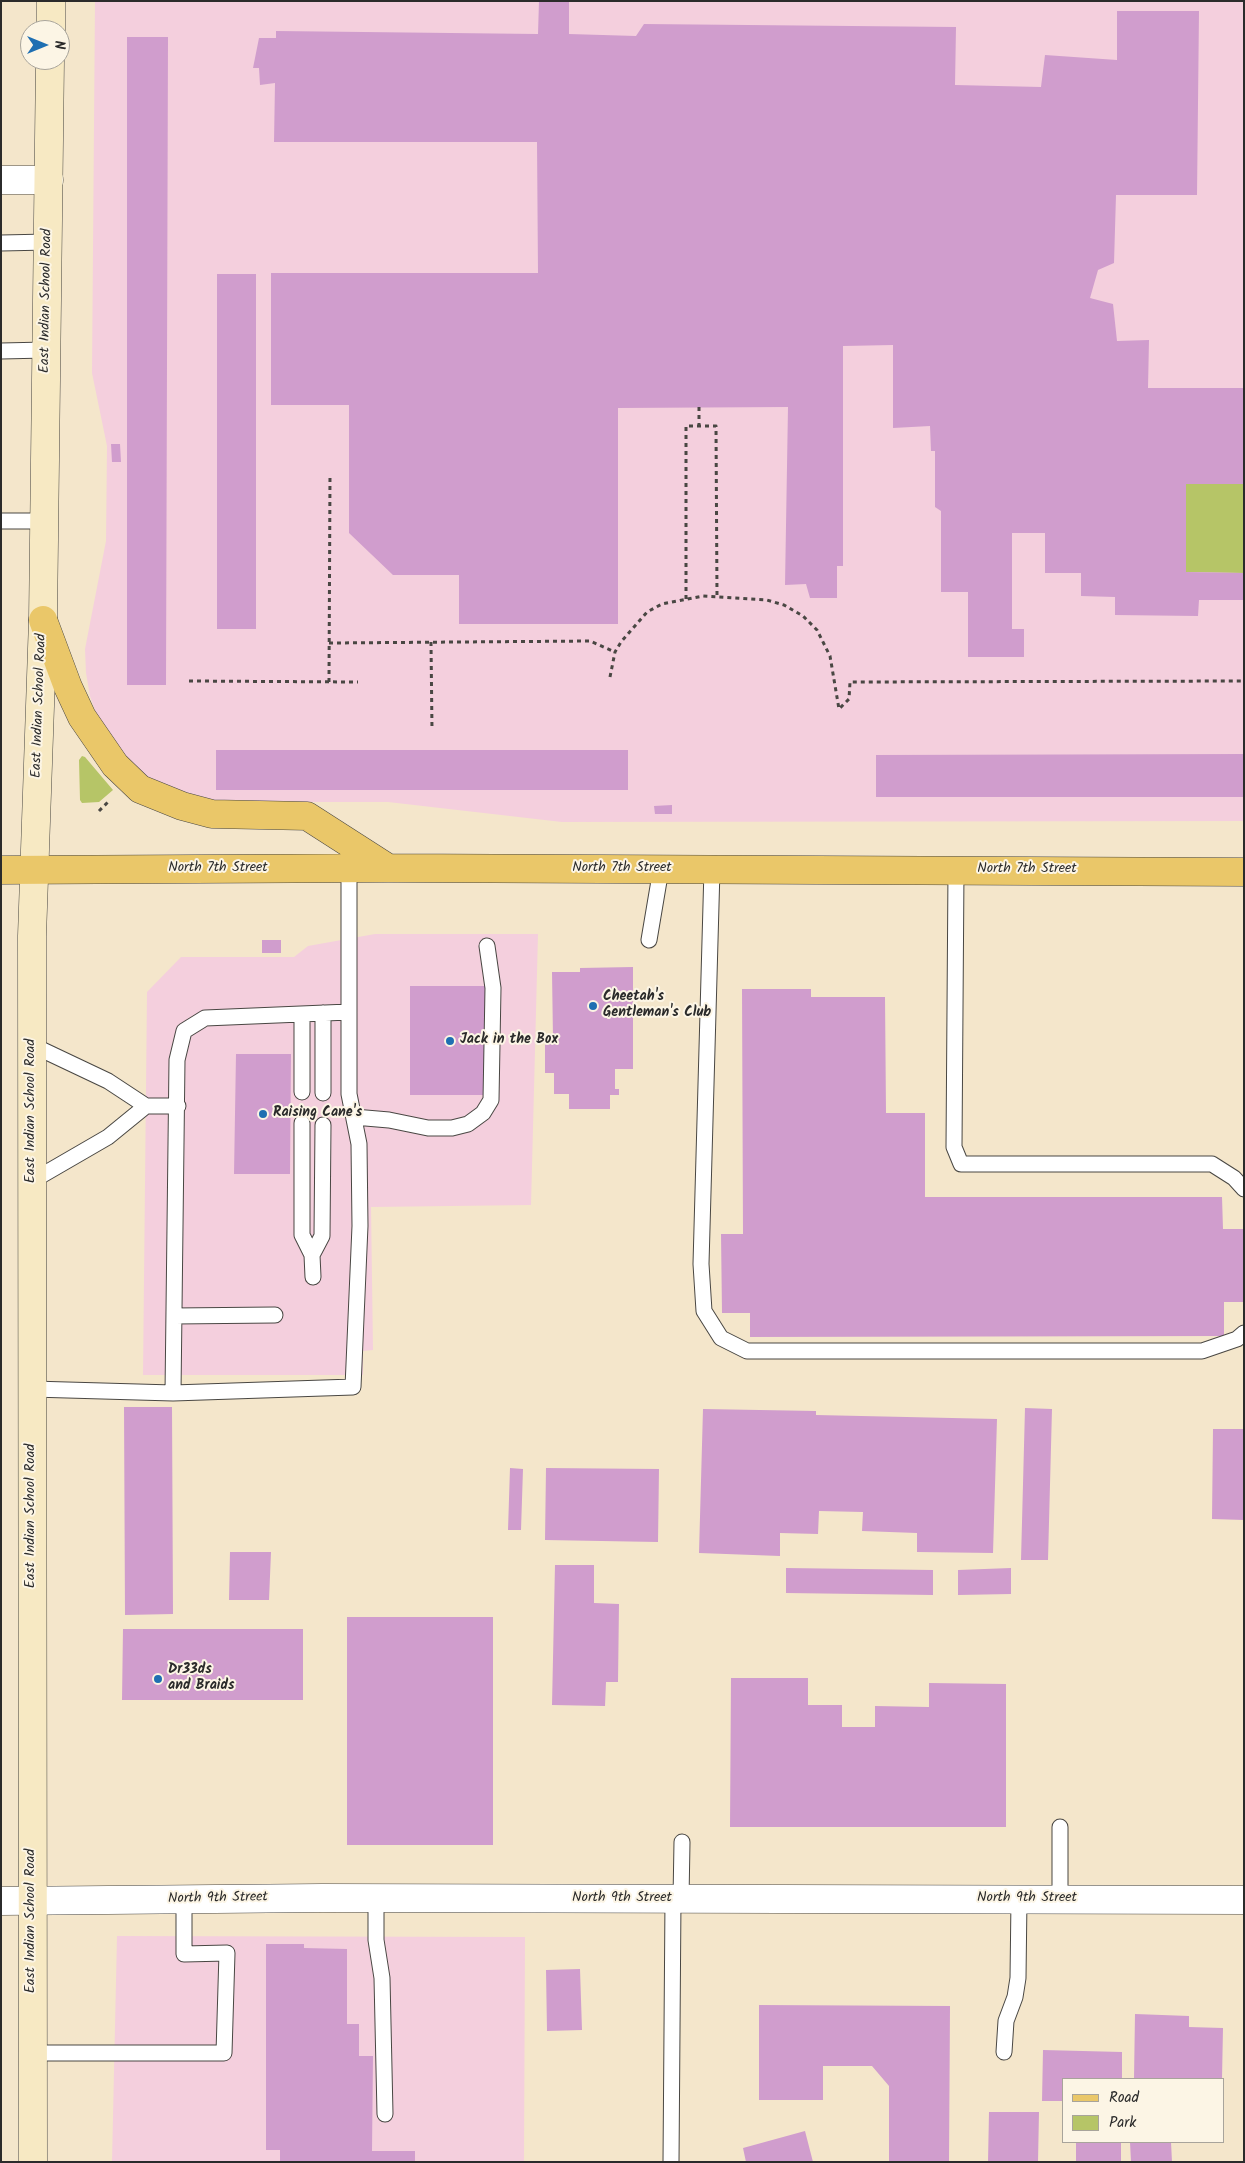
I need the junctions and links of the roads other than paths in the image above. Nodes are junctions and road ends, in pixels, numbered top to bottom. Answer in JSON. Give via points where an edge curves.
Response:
{"nodes":[{"id":1,"x":51,"y":1,"type":"edge"},
{"id":2,"x":51,"y":20,"type":"edge"},
{"id":3,"x":50,"y":70,"type":"edge"},
{"id":4,"x":1,"y":180,"type":"edge"},
{"id":5,"x":49,"y":180,"type":"junction"},
{"id":6,"x":48,"y":242,"type":"junction"},
{"id":7,"x":1,"y":243,"type":"edge"},
{"id":8,"x":46,"y":350,"type":"junction"},
{"id":9,"x":1,"y":351,"type":"edge"},
{"id":10,"x":1,"y":521,"type":"edge"},
{"id":11,"x":45,"y":521,"type":"junction"},
{"id":12,"x":44,"y":620,"type":"junction"},
{"id":13,"x":349,"y":868,"type":"junction"},
{"id":14,"x":388,"y":868,"type":"junction"},
{"id":15,"x":661,"y":868,"type":"junction"},
{"id":16,"x":712,"y":869,"type":"junction"},
{"id":17,"x":1,"y":870,"type":"edge"},
{"id":18,"x":34,"y":870,"type":"junction"},
{"id":19,"x":956,"y":870,"type":"junction"},
{"id":20,"x":1244,"y":872,"type":"edge"},
{"id":21,"x":649,"y":940,"type":"dead end"},
{"id":22,"x":487,"y":946,"type":"dead end"},
{"id":23,"x":349,"y":1012,"type":"junction"},
{"id":24,"x":323,"y":1013,"type":"junction"},
{"id":25,"x":302,"y":1014,"type":"junction"},
{"id":26,"x":32,"y":1045,"type":"junction"},
{"id":27,"x":302,"y":1092,"type":"dead end"},
{"id":28,"x":323,"y":1093,"type":"dead end"},
{"id":29,"x":146,"y":1106,"type":"junction"},
{"id":30,"x":178,"y":1106,"type":"junction"},
{"id":31,"x":354,"y":1116,"type":"junction"},
{"id":32,"x":302,"y":1123,"type":"dead end"},
{"id":33,"x":323,"y":1125,"type":"dead end"},
{"id":34,"x":32,"y":1181,"type":"junction"},
{"id":35,"x":1244,"y":1189,"type":"edge"},
{"id":36,"x":312,"y":1255,"type":"junction"},
{"id":37,"x":313,"y":1276,"type":"dead end"},
{"id":38,"x":274,"y":1315,"type":"dead end"},
{"id":39,"x":174,"y":1316,"type":"junction"},
{"id":40,"x":1244,"y":1333,"type":"edge"},
{"id":41,"x":32,"y":1389,"type":"junction"},
{"id":42,"x":173,"y":1393,"type":"junction"},
{"id":43,"x":1060,"y":1828,"type":"dead end"},
{"id":44,"x":682,"y":1842,"type":"dead end"},
{"id":45,"x":376,"y":1898,"type":"junction"},
{"id":46,"x":184,"y":1899,"type":"junction"},
{"id":47,"x":677,"y":1899,"type":"junction"},
{"id":48,"x":1018,"y":1899,"type":"junction"},
{"id":49,"x":1060,"y":1899,"type":"junction"},
{"id":50,"x":1244,"y":1900,"type":"edge"},
{"id":51,"x":1,"y":1901,"type":"edge"},
{"id":52,"x":32,"y":1901,"type":"junction"},
{"id":53,"x":1004,"y":2052,"type":"dead end"},
{"id":54,"x":33,"y":2053,"type":"junction"},
{"id":55,"x":385,"y":2114,"type":"dead end"},
{"id":56,"x":33,"y":2162,"type":"edge"},
{"id":57,"x":671,"y":2162,"type":"edge"}],
"edges":[{"from":1,"to":2,"type":"main road"},
{"from":3,"to":5,"type":"main road","name":"East Indian School Road"},
{"from":4,"to":5,"type":"street"},
{"from":5,"to":6,"type":"main road","name":"East Indian School Road"},
{"from":6,"to":7,"type":"lane"},
{"from":6,"to":8,"type":"main road","name":"East Indian School Road"},
{"from":8,"to":9,"type":"lane"},
{"from":8,"to":11,"type":"main road","name":"East Indian School Road"},
{"from":10,"to":11,"type":"lane"},
{"from":11,"to":12,"type":"main road","name":"East Indian School Road"},
{"from":12,"to":14,"type":"main road","via":[[82,717],[115,765],[140,789],[212,814],[307,816]]},
{"from":12,"to":18,"type":"main road","name":"East Indian School Road"},
{"from":13,"to":14,"type":"main road","name":"North 7th Street"},
{"from":13,"to":18,"type":"main road","name":"North 7th Street"},
{"from":13,"to":23,"type":"lane"},
{"from":14,"to":15,"type":"main road","name":"North 7th Street"},
{"from":15,"to":16,"type":"main road","name":"North 7th Street"},
{"from":15,"to":21,"type":"lane"},
{"from":16,"to":19,"type":"main road","name":"North 7th Street"},
{"from":16,"to":40,"type":"lane","via":[[701,1264],[704,1311],[721,1338],[747,1351],[1202,1351]]},
{"from":17,"to":18,"type":"main road","name":"North 7th Street"},
{"from":18,"to":26,"type":"main road","name":"East Indian School Road"},
{"from":19,"to":20,"type":"main road","name":"North 7th Street"},
{"from":19,"to":35,"type":"lane","via":[[954,1147],[961,1164],[1212,1164],[1234,1178]]},
{"from":22,"to":31,"type":"lane","via":[[493,988],[492,1100],[483,1113],[468,1124],[444,1128]]},
{"from":23,"to":24,"type":"lane"},
{"from":23,"to":31,"type":"lane","via":[[349,1094]]},
{"from":24,"to":25,"type":"lane"},
{"from":24,"to":28,"type":"lane"},
{"from":25,"to":27,"type":"lane"},
{"from":25,"to":30,"type":"lane","via":[[205,1018],[184,1031],[177,1060]]},
{"from":26,"to":29,"type":"lane","via":[[108,1081]]},
{"from":26,"to":34,"type":"main road","name":"East Indian School Road"},
{"from":29,"to":30,"type":"lane"},
{"from":29,"to":34,"type":"lane","via":[[108,1137]]},
{"from":30,"to":39,"type":"lane"},
{"from":31,"to":42,"type":"lane","via":[[359,1144],[360,1226],[352,1387]]},
{"from":32,"to":36,"type":"lane","via":[[302,1235]]},
{"from":33,"to":36,"type":"lane","via":[[322,1236]]},
{"from":34,"to":41,"type":"main road","name":"East Indian School Road"},
{"from":36,"to":37,"type":"lane"},
{"from":38,"to":39,"type":"lane"},
{"from":39,"to":42,"type":"lane"},
{"from":41,"to":42,"type":"lane"},
{"from":41,"to":52,"type":"main road","name":"East Indian School Road"},
{"from":43,"to":49,"type":"lane"},
{"from":44,"to":47,"type":"lane"},
{"from":45,"to":46,"type":"street","name":"North 9th Street"},
{"from":45,"to":47,"type":"street","name":"North 9th Street"},
{"from":45,"to":55,"type":"lane","via":[[376,1940],[382,1978]]},
{"from":46,"to":52,"type":"street","name":"North 9th Street"},
{"from":46,"to":54,"type":"lane","via":[[184,1954],[227,1953],[224,2053]]},
{"from":47,"to":48,"type":"street","name":"North 9th Street"},
{"from":47,"to":57,"type":"lane"},
{"from":48,"to":49,"type":"street","name":"North 9th Street"},
{"from":48,"to":53,"type":"lane","via":[[1018,1978],[1006,2021]]},
{"from":49,"to":50,"type":"street","name":"North 9th Street"},
{"from":51,"to":52,"type":"street","name":"North 9th Street"},
{"from":52,"to":54,"type":"main road","name":"East Indian School Road"},
{"from":54,"to":56,"type":"main road","name":"East Indian School Road"}]}
